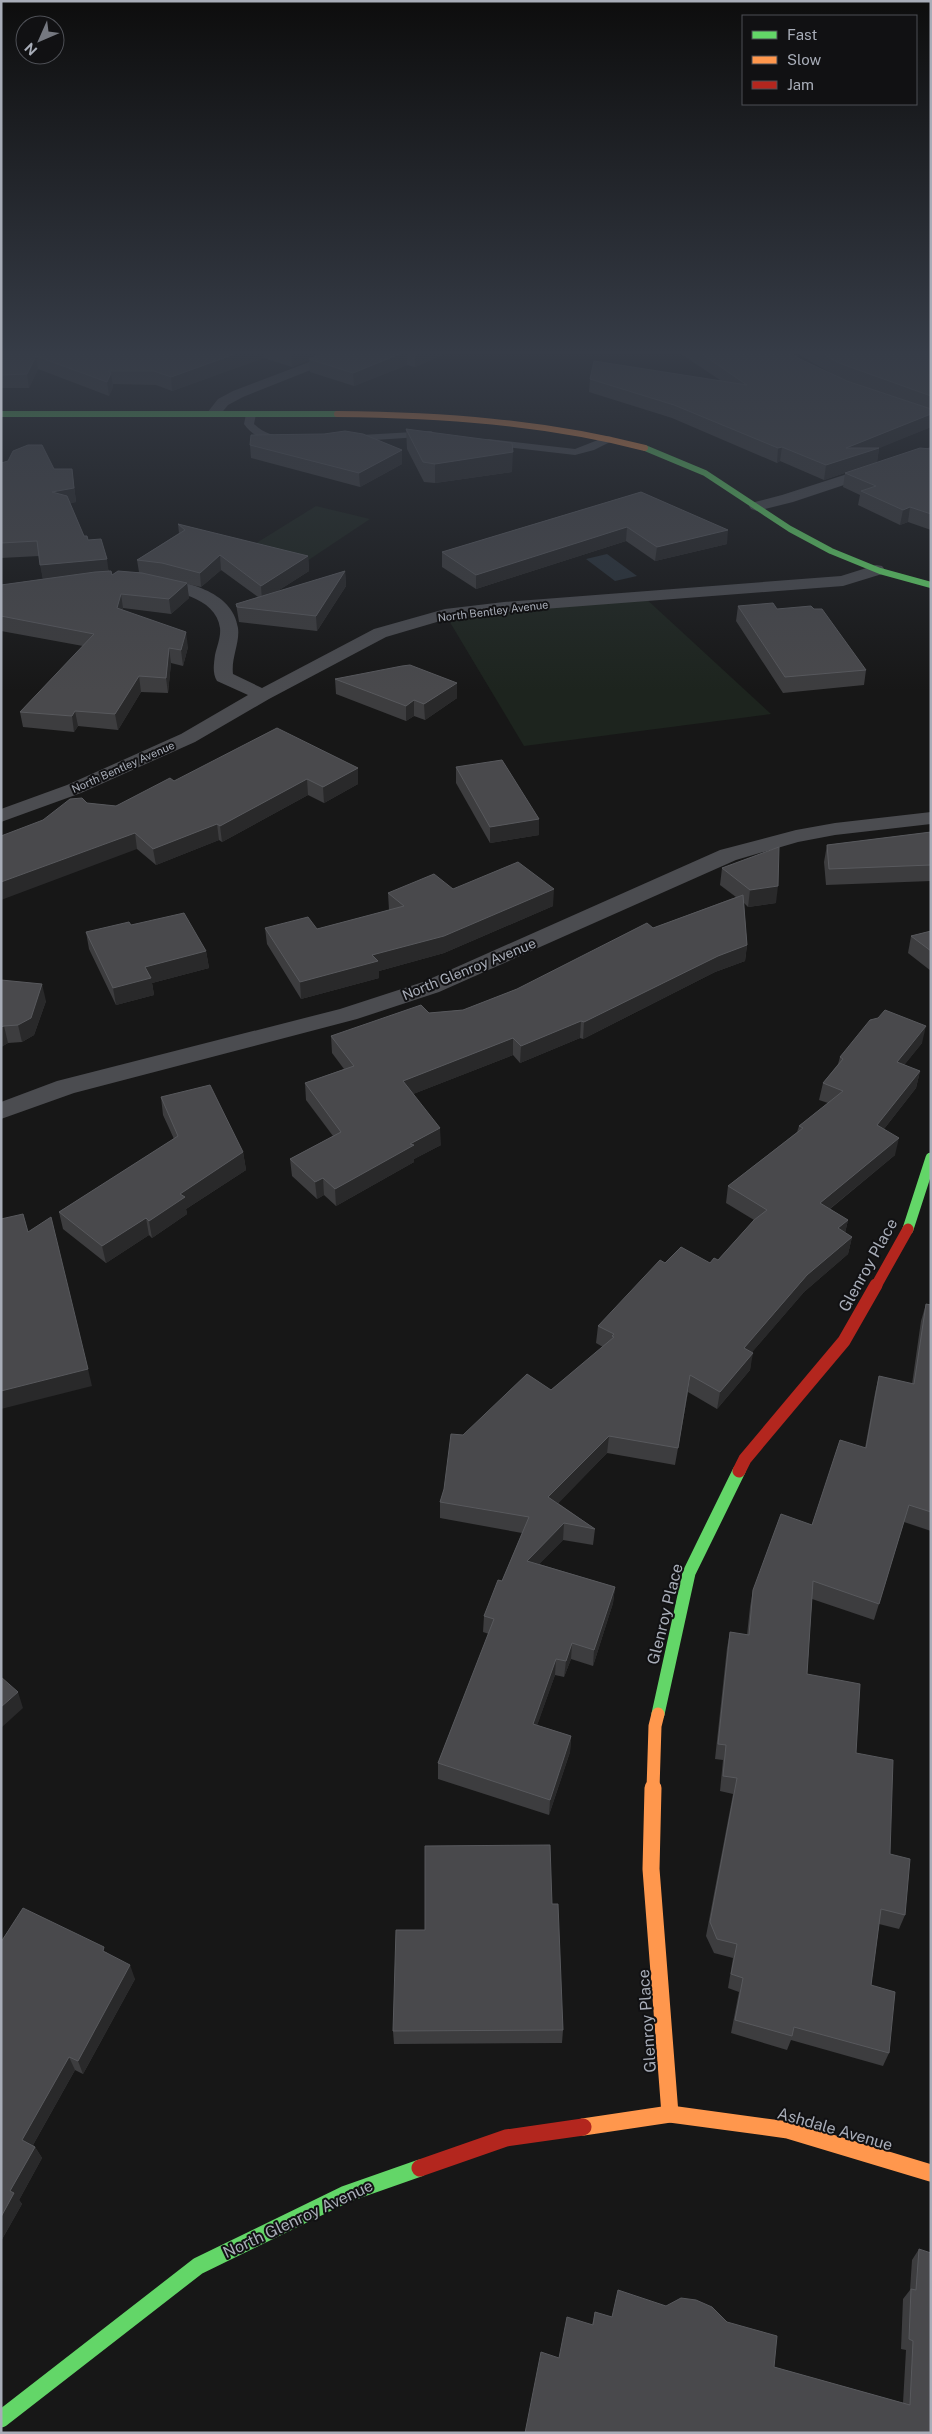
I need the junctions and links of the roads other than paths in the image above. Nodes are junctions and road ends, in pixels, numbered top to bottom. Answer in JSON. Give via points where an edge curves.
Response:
{"nodes":[{"id":1,"x":685,"y":464,"type":"edge"},
{"id":2,"x":893,"y":464,"type":"edge"},
{"id":3,"x":757,"y":506,"type":"junction"},
{"id":4,"x":876,"y":570,"type":"junction"},
{"id":5,"x":138,"y":579,"type":"edge"},
{"id":6,"x":931,"y":585,"type":"edge"},
{"id":7,"x":262,"y":696,"type":"junction"},
{"id":8,"x":1,"y":816,"type":"edge"},
{"id":9,"x":931,"y":818,"type":"edge"},
{"id":10,"x":1,"y":1112,"type":"edge"},
{"id":11,"x":931,"y":1158,"type":"edge"},
{"id":12,"x":670,"y":2114,"type":"junction"},
{"id":13,"x":931,"y":2174,"type":"edge"},
{"id":14,"x":1,"y":2419,"type":"edge"}],
"edges":[{"from":1,"to":3,"type":"main road","via":[[715,478]]},
{"from":2,"to":3,"type":"street"},
{"from":3,"to":4,"type":"main road","via":[[802,537]]},
{"from":4,"to":6,"type":"main road"},
{"from":4,"to":7,"type":"street","name":"North Bentley Avenue","via":[[843,581],[446,614],[380,633]]},
{"from":5,"to":7,"type":"street","via":[[169,584],[203,596],[223,610],[229,628],[222,664],[224,677]]},
{"from":7,"to":8,"type":"street","name":"North Bentley Avenue","via":[[188,738],[74,789]]},
{"from":9,"to":10,"type":"street","name":"North Glenroy Avenue","via":[[819,832],[728,855],[431,988],[348,1014],[66,1087]]},
{"from":11,"to":12,"type":"main road","name":"Glenroy Place","via":[[908,1228],[844,1341],[745,1459],[689,1573],[655,1726],[651,1869]]},
{"from":12,"to":13,"type":"main road","name":"Ashdale Avenue","via":[[788,2130]]},
{"from":12,"to":14,"type":"main road","name":"North Glenroy Avenue","via":[[506,2138],[346,2194],[198,2266]]}]}
